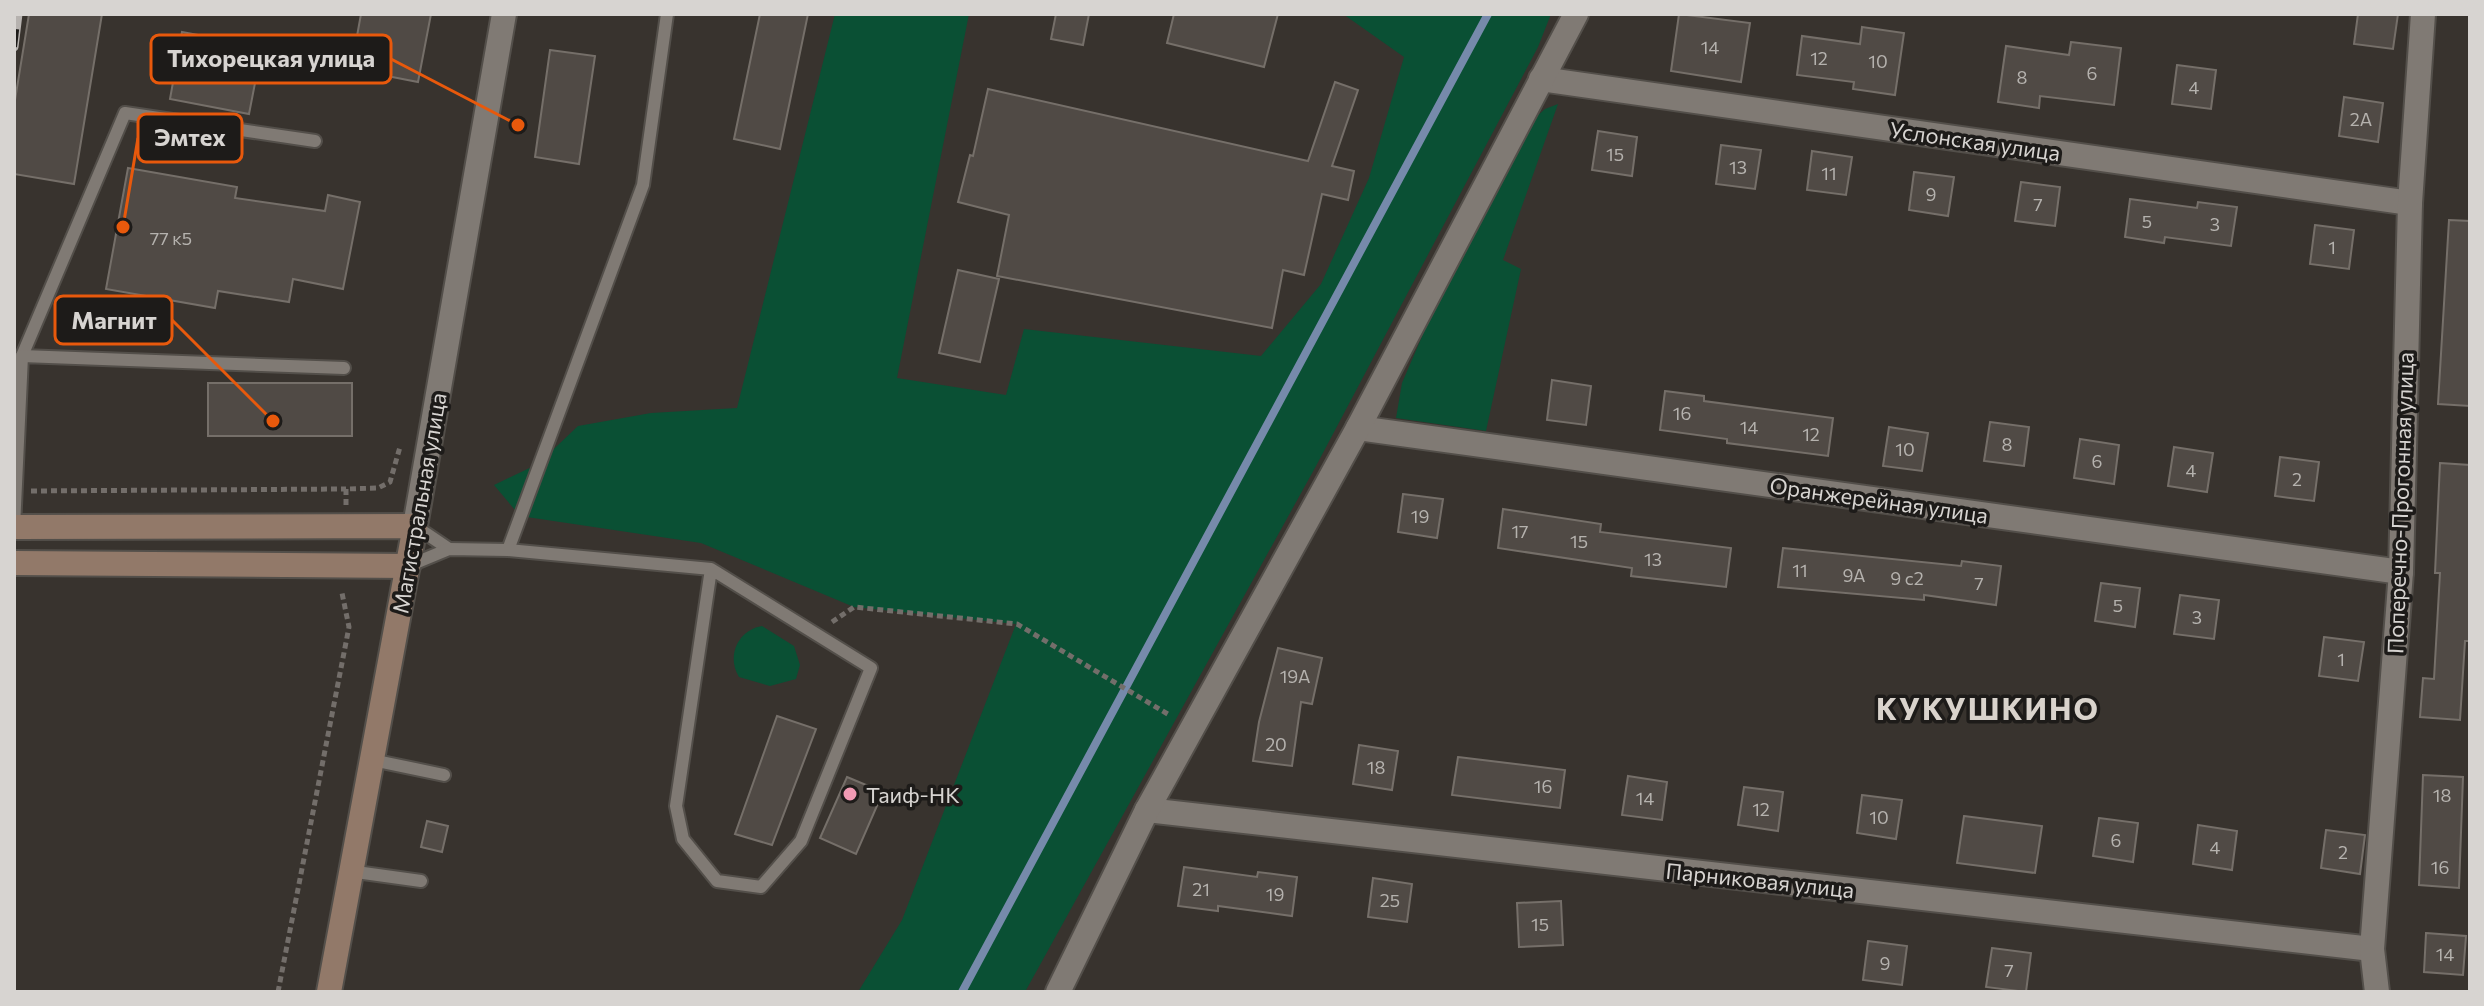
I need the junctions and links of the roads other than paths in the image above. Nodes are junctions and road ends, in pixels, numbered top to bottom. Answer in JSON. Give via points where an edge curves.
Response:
{"nodes":[{"id":1,"x":504,"y":14,"type":"edge"},
{"id":2,"x":667,"y":14,"type":"edge"},
{"id":3,"x":1576,"y":14,"type":"edge"},
{"id":4,"x":2423,"y":14,"type":"edge"},
{"id":5,"x":1541,"y":79,"type":"junction"},
{"id":6,"x":315,"y":141,"type":"dead end"},
{"id":7,"x":2410,"y":203,"type":"junction"},
{"id":8,"x":22,"y":356,"type":"junction"},
{"id":9,"x":344,"y":368,"type":"dead end"},
{"id":10,"x":1358,"y":428,"type":"junction"},
{"id":11,"x":16,"y":491,"type":"edge"},
{"id":12,"x":415,"y":526,"type":"junction"},
{"id":13,"x":14,"y":527,"type":"edge"},
{"id":14,"x":449,"y":549,"type":"junction"},
{"id":15,"x":508,"y":550,"type":"junction"},
{"id":16,"x":14,"y":563,"type":"edge"},
{"id":17,"x":408,"y":566,"type":"junction"},
{"id":18,"x":711,"y":569,"type":"junction"},
{"id":19,"x":2401,"y":572,"type":"junction"},
{"id":20,"x":372,"y":760,"type":"junction"},
{"id":21,"x":444,"y":775,"type":"dead end"},
{"id":22,"x":1147,"y":810,"type":"junction"},
{"id":23,"x":349,"y":871,"type":"junction"},
{"id":24,"x":421,"y":881,"type":"dead end"},
{"id":25,"x":2372,"y":949,"type":"junction"},
{"id":26,"x":329,"y":992,"type":"edge"},
{"id":27,"x":1058,"y":992,"type":"edge"},
{"id":28,"x":2377,"y":992,"type":"edge"}],
"edges":[{"from":1,"to":12,"type":"street","name":"Магистральная улица"},
{"from":2,"to":15,"type":"lane","via":[[643,185]]},
{"from":3,"to":5,"type":"street"},
{"from":4,"to":7,"type":"street","name":"Поперечно-Прогонная улица"},
{"from":5,"to":7,"type":"street","name":"Услонская улица"},
{"from":5,"to":10,"type":"street"},
{"from":6,"to":8,"type":"lane","via":[[125,113]]},
{"from":7,"to":19,"type":"street","name":"Поперечно-Прогонная улица"},
{"from":8,"to":9,"type":"lane"},
{"from":8,"to":11,"type":"lane"},
{"from":10,"to":19,"type":"street","name":"Оранжерейная улица"},
{"from":10,"to":22,"type":"street"},
{"from":11,"to":13,"type":"lane"},
{"from":12,"to":13,"type":"main road"},
{"from":12,"to":14,"type":"lane"},
{"from":12,"to":17,"type":"main road","name":"Магистральная улица"},
{"from":14,"to":15,"type":"lane"},
{"from":14,"to":17,"type":"lane"},
{"from":15,"to":18,"type":"lane"},
{"from":16,"to":17,"type":"main road"},
{"from":17,"to":20,"type":"main road","name":"Магистральная улица"},
{"from":18,"to":18,"type":"lane","via":[[676,806],[683,839],[717,881],[761,887],[801,841],[871,668]]},
{"from":19,"to":25,"type":"street","name":"Поперечно-Прогонная улица"},
{"from":20,"to":21,"type":"lane"},
{"from":20,"to":23,"type":"main road","name":"Магистральная улица"},
{"from":22,"to":25,"type":"street","name":"Парниковая улица"},
{"from":22,"to":27,"type":"street"},
{"from":23,"to":24,"type":"lane"},
{"from":23,"to":26,"type":"main road","name":"Магистральная улица"},
{"from":25,"to":28,"type":"street","name":"Поперечно-Прогонная улица"}]}
